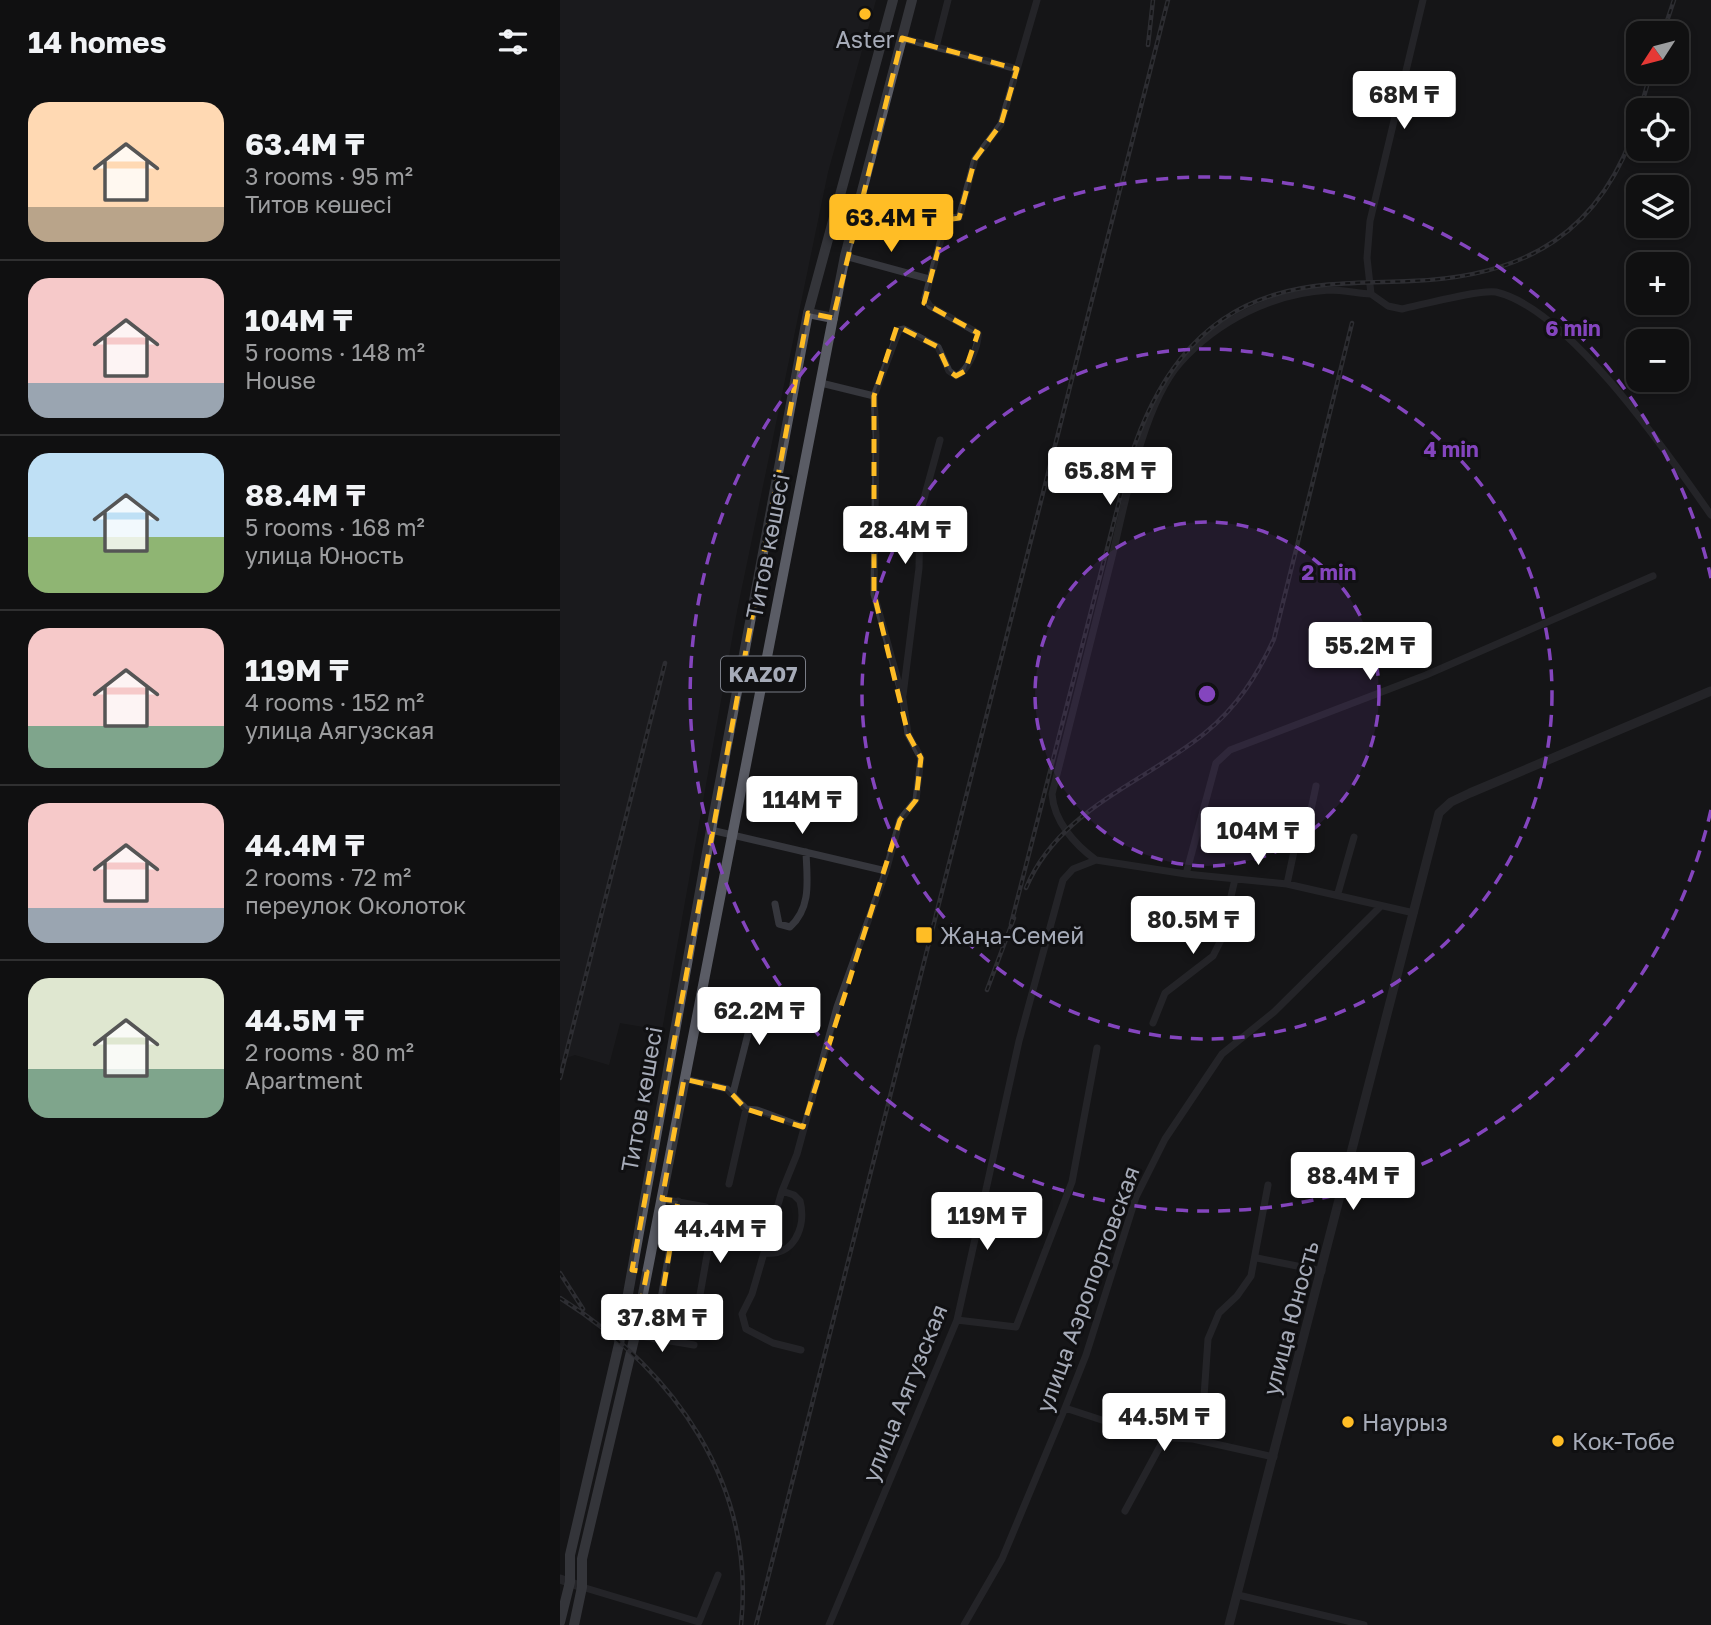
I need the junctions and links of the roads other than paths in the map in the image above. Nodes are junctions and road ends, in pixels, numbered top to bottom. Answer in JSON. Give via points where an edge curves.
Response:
{"nodes":[{"id":1,"x":893,"y":0,"type":"edge"},
{"id":2,"x":912,"y":0,"type":"edge"},
{"id":3,"x":948,"y":0,"type":"edge"},
{"id":4,"x":1037,"y":0,"type":"edge"},
{"id":5,"x":1423,"y":0,"type":"edge"},
{"id":6,"x":902,"y":38,"type":"junction"},
{"id":7,"x":936,"y":47,"type":"junction"},
{"id":8,"x":1017,"y":69,"type":"junction"},
{"id":9,"x":845,"y":256,"type":"junction"},
{"id":10,"x":929,"y":279,"type":"junction"},
{"id":11,"x":1371,"y":294,"type":"junction"},
{"id":12,"x":808,"y":313,"type":"junction"},
{"id":13,"x":833,"y":318,"type":"junction"},
{"id":14,"x":821,"y":383,"type":"junction"},
{"id":15,"x":874,"y":396,"type":"junction"},
{"id":16,"x":940,"y":440,"type":"dead end"},
{"id":17,"x":1711,"y":515,"type":"edge"},
{"id":18,"x":1653,"y":576,"type":"dead end"},
{"id":19,"x":1711,"y":691,"type":"edge"},
{"id":20,"x":903,"y":699,"type":"junction"},
{"id":21,"x":1315,"y":786,"type":"dead end"},
{"id":22,"x":711,"y":830,"type":"junction"},
{"id":23,"x":732,"y":834,"type":"junction"},
{"id":24,"x":1354,"y":837,"type":"dead end"},
{"id":25,"x":806,"y":852,"type":"junction"},
{"id":26,"x":1096,"y":860,"type":"junction"},
{"id":27,"x":886,"y":871,"type":"junction"},
{"id":28,"x":1186,"y":874,"type":"junction"},
{"id":29,"x":1235,"y":879,"type":"junction"},
{"id":30,"x":1287,"y":884,"type":"junction"},
{"id":31,"x":1338,"y":893,"type":"junction"},
{"id":32,"x":775,"y":904,"type":"dead end"},
{"id":33,"x":1380,"y":907,"type":"junction"},
{"id":34,"x":1415,"y":913,"type":"junction"},
{"id":35,"x":782,"y":1002,"type":"dead end"},
{"id":36,"x":1153,"y":1023,"type":"dead end"},
{"id":37,"x":1097,"y":1048,"type":"dead end"},
{"id":38,"x":684,"y":1079,"type":"junction"},
{"id":39,"x":733,"y":1093,"type":"junction"},
{"id":40,"x":746,"y":1109,"type":"junction"},
{"id":41,"x":803,"y":1126,"type":"junction"},
{"id":42,"x":729,"y":1184,"type":"dead end"},
{"id":43,"x":1268,"y":1185,"type":"dead end"},
{"id":44,"x":782,"y":1191,"type":"junction"},
{"id":45,"x":662,"y":1199,"type":"junction"},
{"id":46,"x":678,"y":1201,"type":"junction"},
{"id":47,"x":765,"y":1254,"type":"junction"},
{"id":48,"x":1256,"y":1258,"type":"junction"},
{"id":49,"x":632,"y":1270,"type":"junction"},
{"id":50,"x":1322,"y":1271,"type":"junction"},
{"id":51,"x":647,"y":1272,"type":"junction"},
{"id":52,"x":639,"y":1314,"type":"junction"},
{"id":53,"x":659,"y":1314,"type":"junction"},
{"id":54,"x":957,"y":1320,"type":"junction"},
{"id":55,"x":635,"y":1335,"type":"junction"},
{"id":56,"x":654,"y":1339,"type":"junction"},
{"id":57,"x":694,"y":1345,"type":"dead end"},
{"id":58,"x":800,"y":1350,"type":"dead end"},
{"id":59,"x":1065,"y":1408,"type":"junction"},
{"id":60,"x":1164,"y":1439,"type":"junction"},
{"id":61,"x":1201,"y":1440,"type":"junction"},
{"id":62,"x":1274,"y":1457,"type":"junction"},
{"id":63,"x":1125,"y":1511,"type":"dead end"},
{"id":64,"x":718,"y":1575,"type":"dead end"},
{"id":65,"x":565,"y":1581,"type":"edge"},
{"id":66,"x":582,"y":1587,"type":"junction"},
{"id":67,"x":1238,"y":1595,"type":"junction"},
{"id":68,"x":560,"y":1622,"type":"edge"},
{"id":69,"x":699,"y":1624,"type":"edge"},
{"id":70,"x":574,"y":1625,"type":"edge"},
{"id":71,"x":829,"y":1625,"type":"edge"},
{"id":72,"x":964,"y":1625,"type":"edge"},
{"id":73,"x":1229,"y":1625,"type":"edge"},
{"id":74,"x":1364,"y":1625,"type":"edge"}],
"edges":[{"from":1,"to":12,"type":"highway","name":"Титов көшесі","number":"KAZ07"},
{"from":2,"to":6,"type":"highway","name":"Титов көшесі","number":"KAZ07"},
{"from":3,"to":7,"type":"street"},
{"from":4,"to":8,"type":"street"},
{"from":5,"to":11,"type":"street","via":[[1370,221],[1367,258]]},
{"from":6,"to":7,"type":"street"},
{"from":6,"to":9,"type":"highway","name":"Титов көшесі","number":"KAZ07"},
{"from":7,"to":8,"type":"street"},
{"from":8,"to":10,"type":"street","via":[[1001,124],[975,159],[958,218],[947,217]]},
{"from":9,"to":10,"type":"street"},
{"from":9,"to":13,"type":"highway","name":"Титов көшесі","number":"KAZ07"},
{"from":10,"to":15,"type":"street","via":[[926,303],[979,335],[965,371],[956,376],[948,371],[938,347],[899,330]]},
{"from":11,"to":17,"type":"street","via":[[1402,309],[1493,291],[1521,300],[1544,316],[1611,382]]},
{"from":11,"to":26,"type":"street","via":[[1330,290],[1264,305],[1233,319],[1208,338],[1168,380],[1140,445],[1052,793],[1054,811],[1084,852]]},
{"from":12,"to":13,"type":"main road"},
{"from":12,"to":22,"type":"highway","name":"Титов көшесі","number":"KAZ07"},
{"from":13,"to":14,"type":"highway","name":"Титов көшесі","number":"KAZ07"},
{"from":14,"to":15,"type":"street"},
{"from":14,"to":23,"type":"highway","name":"Титов көшесі","number":"KAZ07"},
{"from":15,"to":20,"type":"street","via":[[874,594]]},
{"from":16,"to":20,"type":"street","via":[[920,513],[919,568]]},
{"from":18,"to":28,"type":"street","via":[[1426,675],[1230,750],[1216,763]]},
{"from":19,"to":34,"type":"street","name":"улица Юность","via":[[1451,802],[1440,813]]},
{"from":20,"to":27,"type":"street","via":[[908,734],[921,758],[916,800],[900,820]]},
{"from":21,"to":30,"type":"street"},
{"from":22,"to":23,"type":"street"},
{"from":22,"to":49,"type":"highway","name":"Титов көшесі","number":"KAZ07"},
{"from":23,"to":25,"type":"street"},
{"from":23,"to":38,"type":"highway","name":"Титов көшесі","number":"KAZ07"},
{"from":24,"to":31,"type":"street"},
{"from":25,"to":27,"type":"street"},
{"from":25,"to":32,"type":"street","via":[[807,897],[790,927],[779,923]]},
{"from":26,"to":28,"type":"street"},
{"from":26,"to":54,"type":"street","name":"улица Аягузская","via":[[1068,875],[1056,901],[1019,1041]]},
{"from":27,"to":41,"type":"street","via":[[837,1007]]},
{"from":28,"to":29,"type":"street"},
{"from":29,"to":30,"type":"street"},
{"from":29,"to":36,"type":"street","via":[[1213,956],[1170,986]]},
{"from":30,"to":31,"type":"street"},
{"from":31,"to":33,"type":"street"},
{"from":33,"to":34,"type":"street"},
{"from":33,"to":59,"type":"street","name":"улица Аэропортовская","via":[[1274,1012],[1222,1054],[1165,1139],[1136,1198]]},
{"from":34,"to":50,"type":"street","name":"улица Юность"},
{"from":35,"to":39,"type":"street","via":[[753,1014]]},
{"from":37,"to":54,"type":"street","via":[[1072,1182],[1016,1327]]},
{"from":38,"to":39,"type":"street"},
{"from":38,"to":45,"type":"highway","name":"Титов көшесі","number":"KAZ07"},
{"from":39,"to":40,"type":"street"},
{"from":40,"to":41,"type":"street"},
{"from":40,"to":42,"type":"street"},
{"from":41,"to":44,"type":"street"},
{"from":43,"to":48,"type":"street"},
{"from":44,"to":47,"type":"street"},
{"from":44,"to":47,"type":"street","via":[[800,1201],[798,1232],[792,1247],[777,1255]]},
{"from":45,"to":46,"type":"street"},
{"from":45,"to":51,"type":"highway","name":"Титов көшесі","number":"KAZ07"},
{"from":46,"to":53,"type":"street"},
{"from":46,"to":53,"type":"street","via":[[706,1207],[715,1216],[698,1306],[691,1314]]},
{"from":47,"to":58,"type":"street","via":[[743,1321],[746,1329],[773,1343]]},
{"from":48,"to":50,"type":"street"},
{"from":48,"to":61,"type":"street","via":[[1251,1276],[1219,1313],[1209,1339]]},
{"from":49,"to":51,"type":"main road"},
{"from":49,"to":65,"type":"highway","name":"Титов көшесі","number":"KAZ07"},
{"from":50,"to":62,"type":"street","name":"улица Юность"},
{"from":51,"to":52,"type":"highway","name":"Титов көшесі","number":"KAZ07"},
{"from":52,"to":53,"type":"street"},
{"from":52,"to":55,"type":"highway","name":"Титов көшесі","number":"KAZ07"},
{"from":53,"to":56,"type":"street"},
{"from":54,"to":71,"type":"street","name":"улица Аягузская"},
{"from":55,"to":56,"type":"street"},
{"from":55,"to":66,"type":"highway","name":"Титов көшесі","number":"KAZ07","via":[[582,1559]]},
{"from":56,"to":57,"type":"street"},
{"from":59,"to":60,"type":"street"},
{"from":59,"to":72,"type":"street","name":"улица Аэропортовская","via":[[1002,1559]]},
{"from":60,"to":61,"type":"street"},
{"from":60,"to":63,"type":"street"},
{"from":61,"to":62,"type":"street"},
{"from":62,"to":67,"type":"street","name":"улица Юность"},
{"from":64,"to":69,"type":"street"},
{"from":65,"to":66,"type":"street"},
{"from":65,"to":68,"type":"highway","number":"KAZ07"},
{"from":66,"to":69,"type":"street"},
{"from":66,"to":70,"type":"highway","number":"KAZ07"},
{"from":67,"to":73,"type":"street","name":"улица Юность"},
{"from":67,"to":74,"type":"street"}]}
